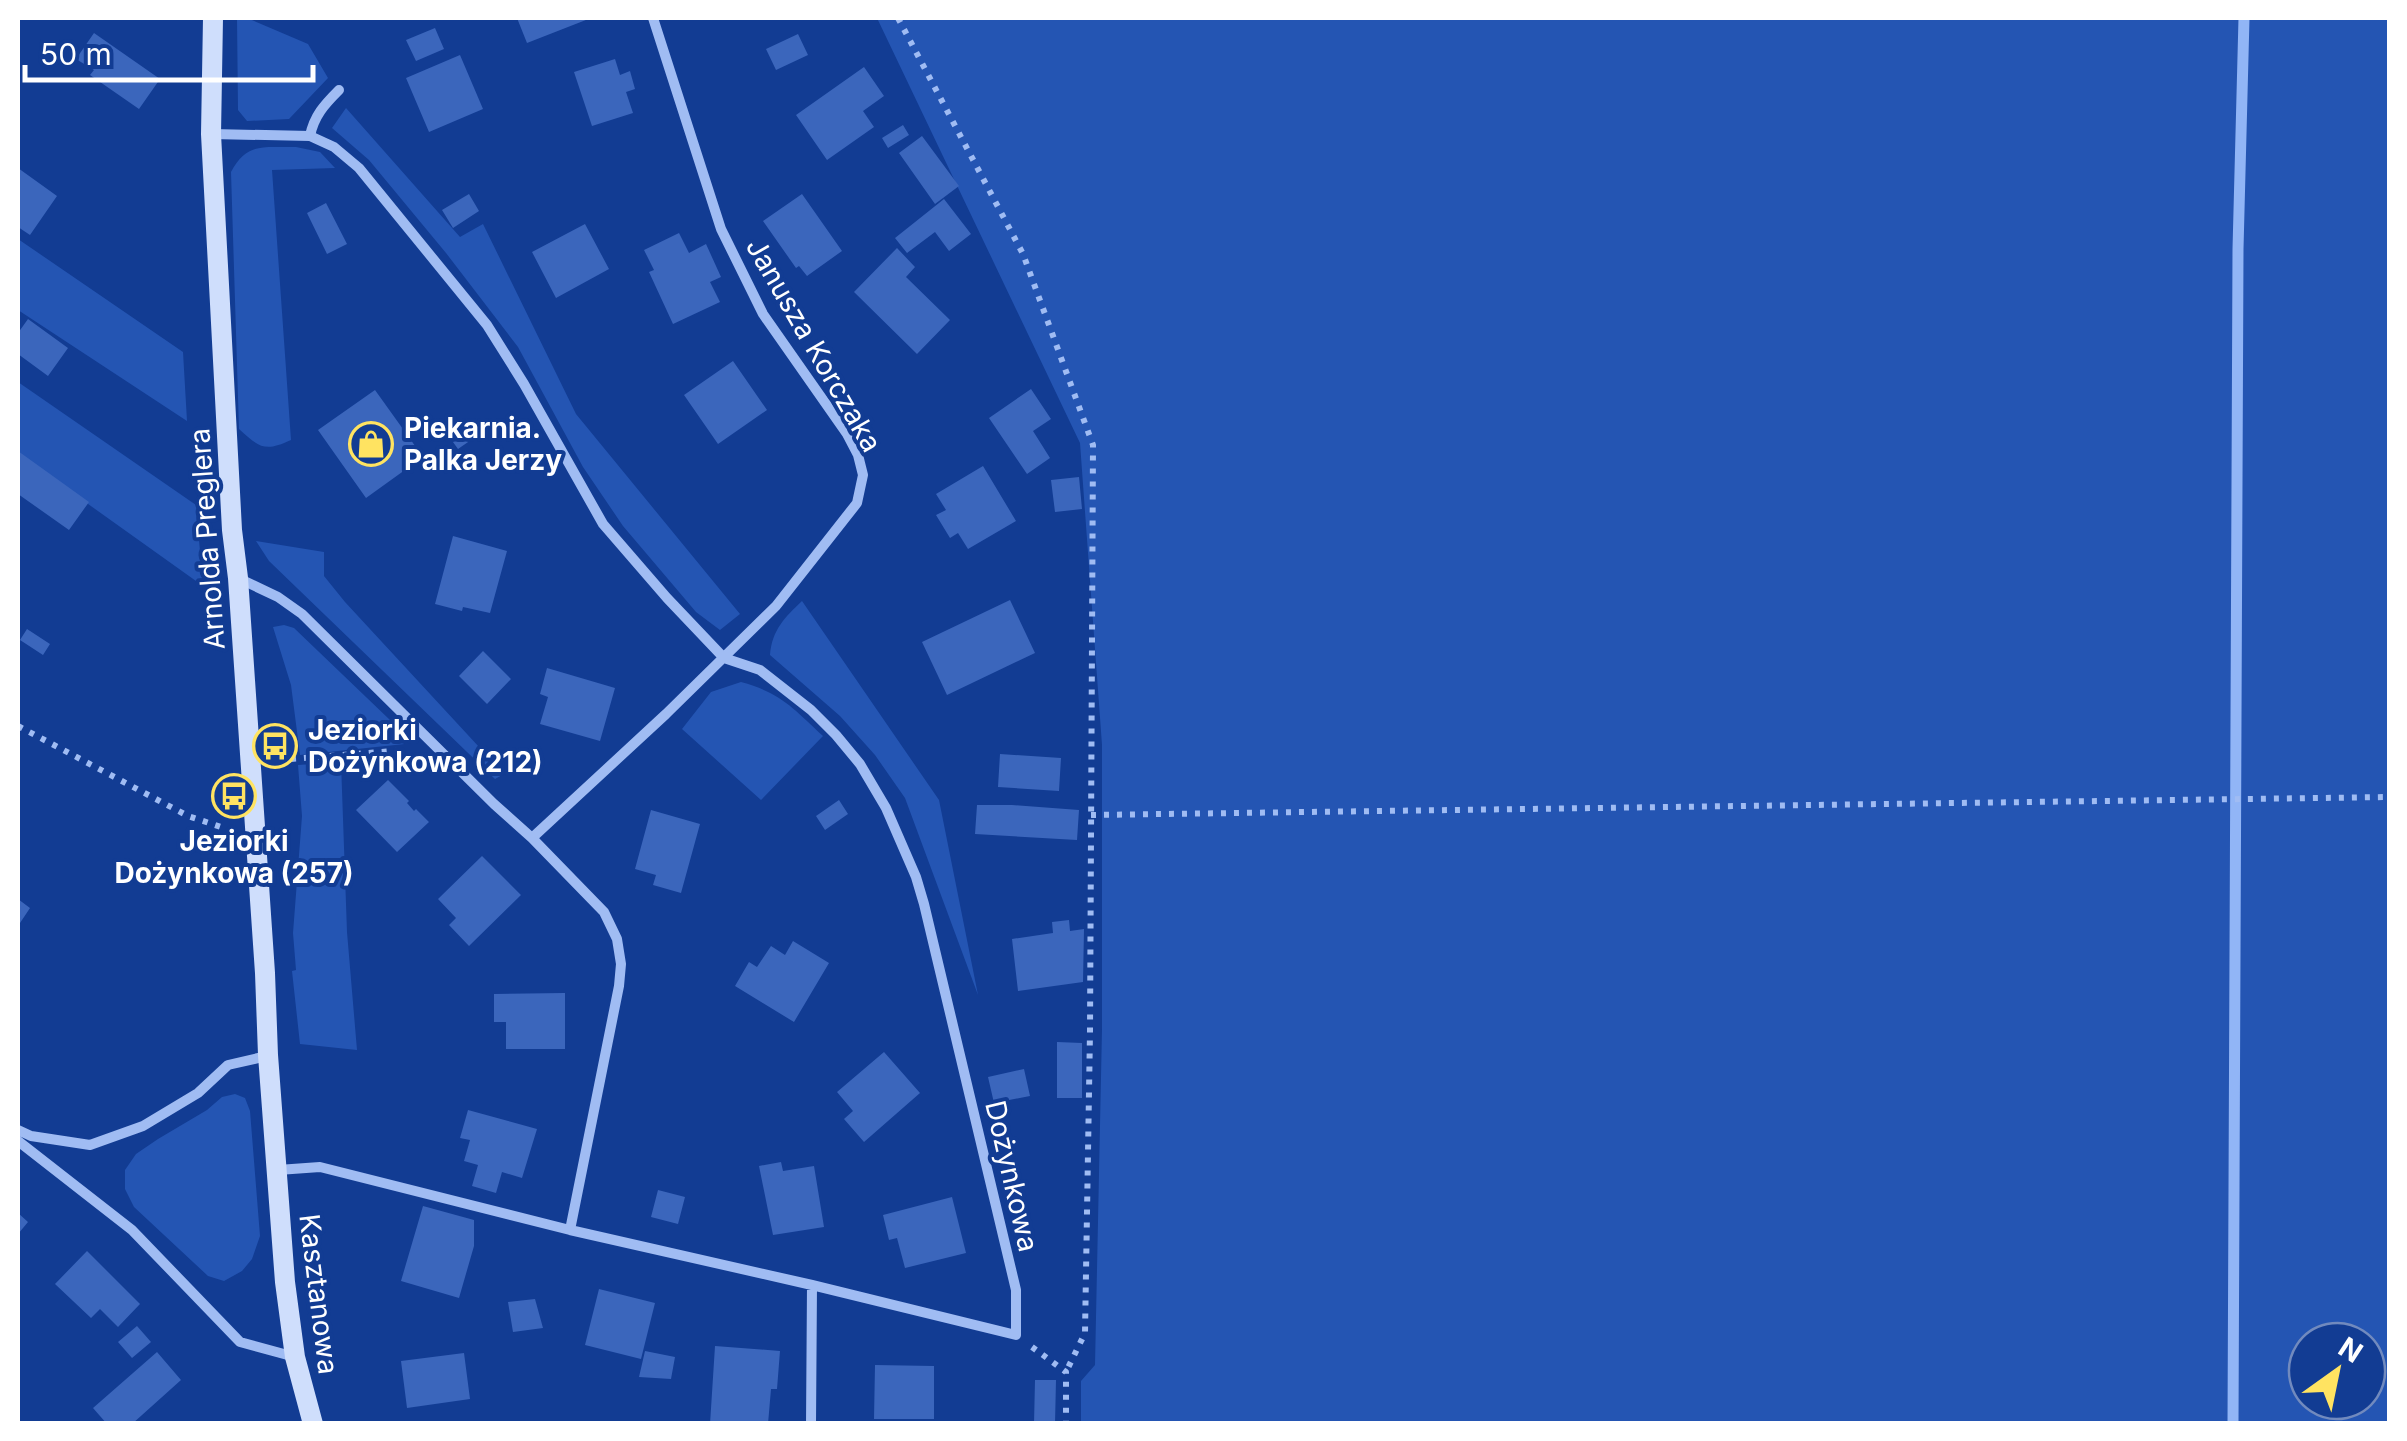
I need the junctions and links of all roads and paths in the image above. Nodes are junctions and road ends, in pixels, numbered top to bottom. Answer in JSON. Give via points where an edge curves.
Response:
{"nodes":[{"id":1,"x":213,"y":18,"type":"edge"},
{"id":2,"x":653,"y":18,"type":"edge"},
{"id":3,"x":898,"y":18,"type":"edge"},
{"id":4,"x":339,"y":90,"type":"dead end"},
{"id":5,"x":210,"y":134,"type":"junction"},
{"id":6,"x":310,"y":136,"type":"junction"},
{"id":7,"x":238,"y":578,"type":"junction"},
{"id":8,"x":724,"y":658,"type":"junction"},
{"id":9,"x":18,"y":726,"type":"edge"},
{"id":10,"x":438,"y":747,"type":"junction"},
{"id":11,"x":291,"y":759,"type":"dead end"},
{"id":12,"x":2390,"y":797,"type":"edge"},
{"id":13,"x":1091,"y":816,"type":"junction"},
{"id":14,"x":256,"y":837,"type":"junction"},
{"id":15,"x":532,"y":838,"type":"junction"},
{"id":16,"x":268,"y":1056,"type":"junction"},
{"id":17,"x":18,"y":1130,"type":"edge"},
{"id":18,"x":18,"y":1141,"type":"edge"},
{"id":19,"x":278,"y":1170,"type":"junction"},
{"id":20,"x":570,"y":1230,"type":"junction"},
{"id":21,"x":812,"y":1285,"type":"junction"},
{"id":22,"x":1016,"y":1335,"type":"junction"},
{"id":23,"x":295,"y":1357,"type":"junction"},
{"id":24,"x":1066,"y":1372,"type":"junction"},
{"id":25,"x":313,"y":1424,"type":"edge"},
{"id":26,"x":811,"y":1424,"type":"edge"},
{"id":27,"x":1066,"y":1424,"type":"edge"}],
"edges":[{"from":1,"to":5,"type":"street","name":"Arnolda Preglera"},
{"from":2,"to":8,"type":"street","name":"Janusza Korczaka","via":[[721,229],[763,314],[847,434],[864,476],[857,502],[776,606]]},
{"from":3,"to":13,"type":"path","via":[[1023,254],[1094,445]]},
{"from":4,"to":6,"type":"street","via":[[313,121]]},
{"from":5,"to":6,"type":"street"},
{"from":5,"to":7,"type":"street","name":"Arnolda Preglera"},
{"from":6,"to":8,"type":"street","via":[[359,168],[487,324],[603,524]]},
{"from":7,"to":10,"type":"street","via":[[302,614]]},
{"from":7,"to":14,"type":"street","name":"Arnolda Preglera"},
{"from":8,"to":15,"type":"street","name":"Janusza Korczaka"},
{"from":8,"to":22,"type":"street","name":"Dożynkowa","via":[[760,670],[836,735],[860,764],[905,851],[939,960],[1016,1290]]},
{"from":9,"to":14,"type":"path","via":[[188,816]]},
{"from":10,"to":11,"type":"path"},
{"from":10,"to":15,"type":"street"},
{"from":12,"to":13,"type":"path"},
{"from":13,"to":24,"type":"path","via":[[1085,1333]]},
{"from":14,"to":16,"type":"street","name":"Arnolda Preglera"},
{"from":15,"to":20,"type":"street","via":[[604,912],[621,964]]},
{"from":16,"to":17,"type":"street","via":[[228,1065],[198,1093],[143,1126],[90,1145]]},
{"from":16,"to":19,"type":"street","name":"Kasztanowa"},
{"from":18,"to":23,"type":"street","via":[[132,1230],[240,1342]]},
{"from":19,"to":20,"type":"street","via":[[320,1167]]},
{"from":19,"to":23,"type":"street","name":"Kasztanowa"},
{"from":20,"to":21,"type":"street"},
{"from":21,"to":22,"type":"street"},
{"from":21,"to":26,"type":"street"},
{"from":22,"to":24,"type":"path"},
{"from":23,"to":25,"type":"street","name":"Kasztanowa"},
{"from":24,"to":27,"type":"path"}]}
